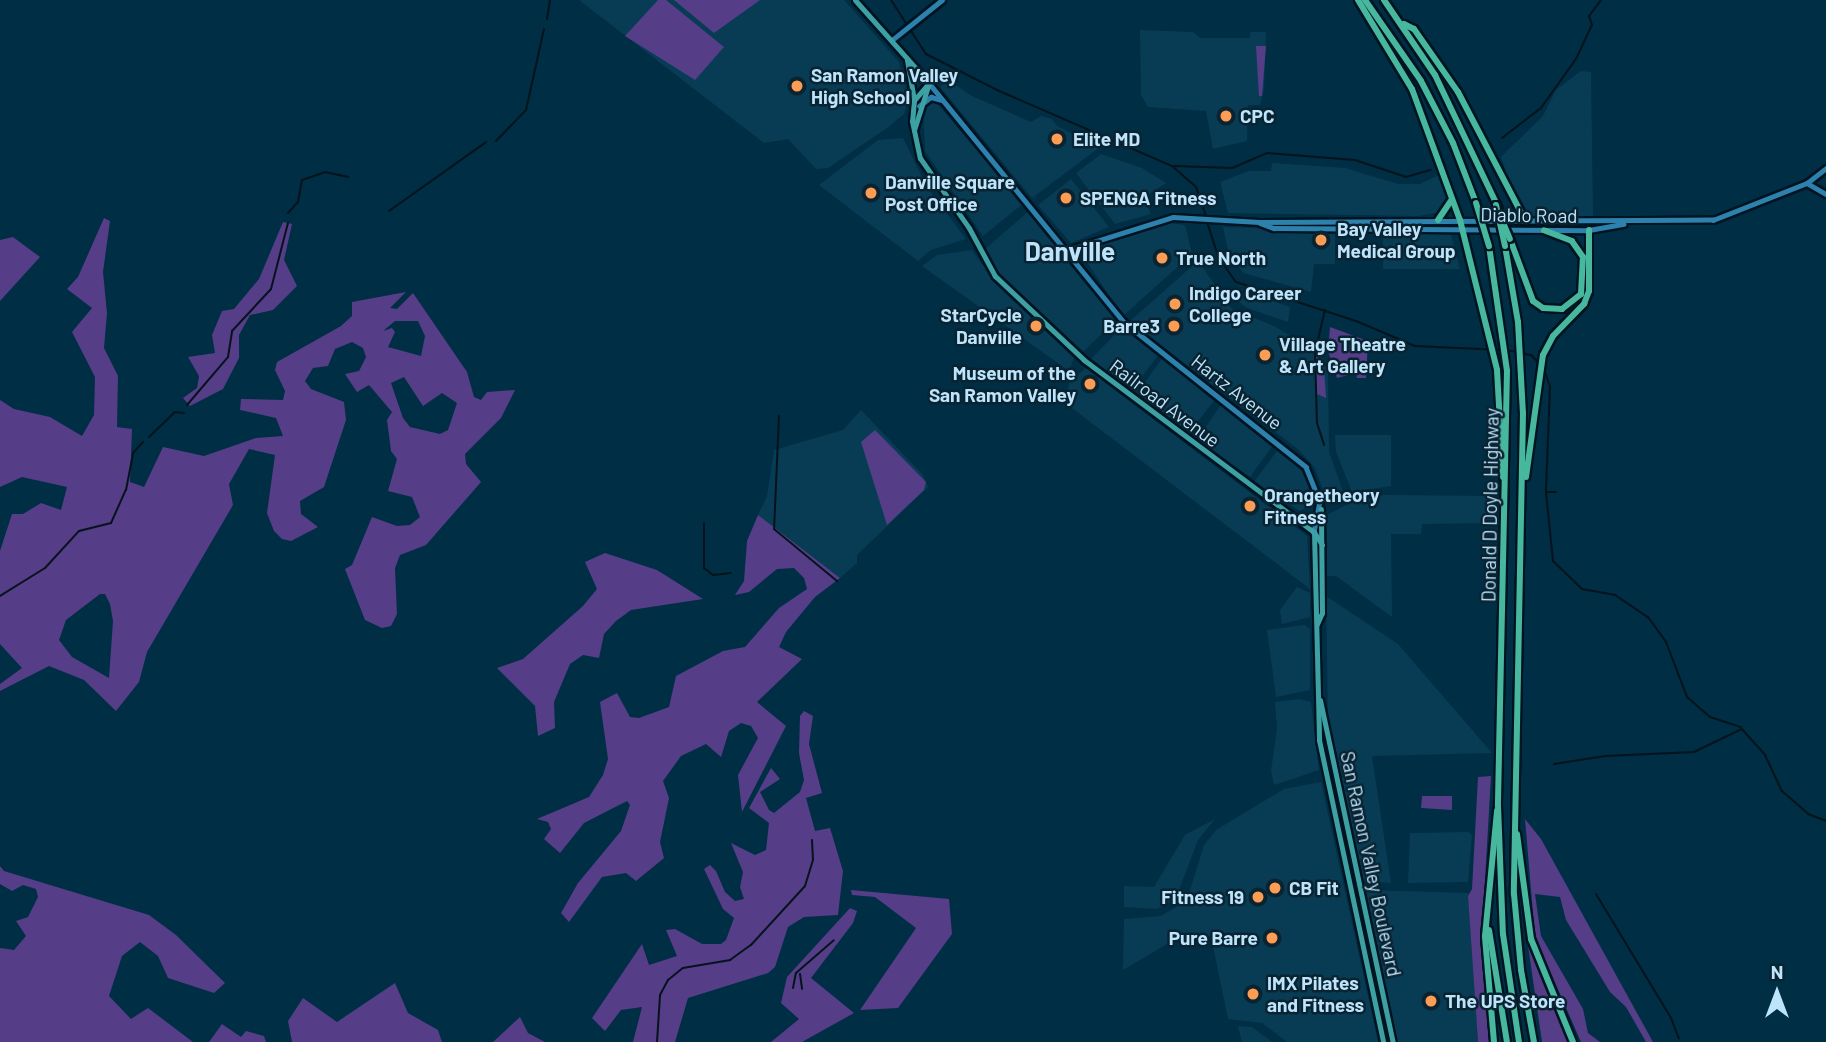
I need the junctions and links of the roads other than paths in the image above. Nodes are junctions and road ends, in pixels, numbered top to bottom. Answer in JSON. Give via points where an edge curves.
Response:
{"nodes":[{"id":1,"x":855,"y":0,"type":"edge"},
{"id":2,"x":942,"y":0,"type":"edge"},
{"id":3,"x":1358,"y":0,"type":"edge"},
{"id":4,"x":1365,"y":0,"type":"edge"},
{"id":5,"x":1384,"y":0,"type":"edge"},
{"id":6,"x":1403,"y":24,"type":"junction"},
{"id":7,"x":892,"y":40,"type":"junction"},
{"id":8,"x":905,"y":54,"type":"junction"},
{"id":9,"x":929,"y":83,"type":"junction"},
{"id":10,"x":944,"y":101,"type":"junction"},
{"id":11,"x":916,"y":103,"type":"junction"},
{"id":12,"x":1826,"y":168,"type":"edge"},
{"id":13,"x":1807,"y":183,"type":"junction"},
{"id":14,"x":1826,"y":194,"type":"edge"},
{"id":15,"x":1452,"y":198,"type":"junction"},
{"id":16,"x":1498,"y":208,"type":"junction"},
{"id":17,"x":1438,"y":220,"type":"junction"},
{"id":18,"x":1460,"y":220,"type":"junction"},
{"id":19,"x":1525,"y":220,"type":"junction"},
{"id":20,"x":1631,"y":221,"type":"junction"},
{"id":21,"x":1259,"y":222,"type":"junction"},
{"id":22,"x":1588,"y":222,"type":"junction"},
{"id":23,"x":1462,"y":229,"type":"junction"},
{"id":24,"x":1544,"y":230,"type":"junction"},
{"id":25,"x":1589,"y":230,"type":"junction"},
{"id":26,"x":1068,"y":250,"type":"junction"},
{"id":27,"x":1505,"y":485,"type":"junction"},
{"id":28,"x":1523,"y":485,"type":"junction"},
{"id":29,"x":1321,"y":509,"type":"junction"},
{"id":30,"x":1314,"y":532,"type":"junction"},
{"id":31,"x":1322,"y":545,"type":"junction"},
{"id":32,"x":1317,"y":624,"type":"junction"},
{"id":33,"x":1319,"y":693,"type":"junction"},
{"id":34,"x":1497,"y":821,"type":"junction"},
{"id":35,"x":1515,"y":826,"type":"junction"},
{"id":36,"x":1487,"y":907,"type":"junction"},
{"id":37,"x":1383,"y":1042,"type":"edge"},
{"id":38,"x":1393,"y":1042,"type":"edge"},
{"id":39,"x":1494,"y":1042,"type":"edge"},
{"id":40,"x":1507,"y":1042,"type":"edge"},
{"id":41,"x":1519,"y":1042,"type":"edge"},
{"id":42,"x":1534,"y":1042,"type":"edge"},
{"id":43,"x":1573,"y":1042,"type":"edge"}],
"edges":[{"from":1,"to":7,"type":"main road"},
{"from":2,"to":7,"type":"street"},
{"from":3,"to":15,"type":"highway","via":[[1412,89]]},
{"from":4,"to":27,"type":"highway","name":"Donald D Doyle Highway","bridge":true,"via":[[1421,81],[1453,143],[1489,247],[1507,371]]},
{"from":5,"to":6,"type":"highway","name":"Donald D Doyle Highway"},
{"from":6,"to":16,"type":"highway","name":"Donald D Doyle Highway","via":[[1467,136]]},
{"from":6,"to":19,"type":"highway","via":[[1414,29],[1458,92]]},
{"from":7,"to":8,"type":"main road"},
{"from":8,"to":9,"type":"main road"},
{"from":8,"to":11,"type":"main road","name":"Railroad Avenue"},
{"from":9,"to":10,"type":"street","name":"Hartz Avenue"},
{"from":9,"to":11,"type":"main road"},
{"from":10,"to":11,"type":"street","via":[[931,97]]},
{"from":10,"to":26,"type":"street","name":"Hartz Avenue"},
{"from":11,"to":30,"type":"main road","name":"Railroad Avenue","via":[[914,132],[923,166],[969,228],[995,276],[1084,360]]},
{"from":12,"to":13,"type":"street","name":"Diablo Road"},
{"from":13,"to":14,"type":"street"},
{"from":13,"to":20,"type":"street","name":"Diablo Road","via":[[1713,220]]},
{"from":15,"to":17,"type":"highway"},
{"from":15,"to":18,"type":"highway"},
{"from":16,"to":24,"type":"highway","bridge":true,"via":[[1533,301],[1550,310],[1562,309],[1581,294],[1583,257],[1573,241]]},
{"from":16,"to":28,"type":"highway","name":"Donald D Doyle Highway","bridge":true,"via":[[1518,322]]},
{"from":17,"to":18,"type":"street","name":"Diablo Road"},
{"from":17,"to":21,"type":"street","name":"Diablo Road"},
{"from":18,"to":19,"type":"street","name":"Diablo Road"},
{"from":18,"to":23,"type":"highway"},
{"from":19,"to":22,"type":"street","name":"Diablo Road"},
{"from":20,"to":22,"type":"street","name":"Diablo Road"},
{"from":20,"to":25,"type":"street","name":"Diablo Road"},
{"from":21,"to":23,"type":"street","name":"Diablo Road","via":[[1273,228]]},
{"from":21,"to":26,"type":"street","name":"Diablo Road","via":[[1165,218]]},
{"from":22,"to":25,"type":"street"},
{"from":23,"to":24,"type":"street","name":"Diablo Road"},
{"from":23,"to":27,"type":"highway","via":[[1497,370]]},
{"from":24,"to":25,"type":"street","name":"Diablo Road"},
{"from":25,"to":28,"type":"highway","via":[[1588,297],[1548,344],[1537,381]]},
{"from":26,"to":29,"type":"street","name":"Hartz Avenue","via":[[1124,322],[1297,456],[1314,481]]},
{"from":27,"to":34,"type":"highway","name":"Donald D Doyle Highway"},
{"from":28,"to":35,"type":"highway","name":"Donald D Doyle Highway"},
{"from":29,"to":30,"type":"street","name":"San Ramon Valley Boulevard"},
{"from":29,"to":31,"type":"main road","name":"San Ramon Valley Boulevard"},
{"from":30,"to":31,"type":"main road","name":"Railroad Avenue"},
{"from":30,"to":32,"type":"main road","name":"San Ramon Valley Boulevard"},
{"from":31,"to":32,"type":"main road","name":"San Ramon Valley Boulevard","via":[[1322,613]]},
{"from":32,"to":33,"type":"main road","name":"San Ramon Valley Boulevard"},
{"from":33,"to":37,"type":"main road","name":"San Ramon Valley Boulevard","via":[[1317,731],[1325,777]]},
{"from":33,"to":38,"type":"main road","name":"San Ramon Valley Boulevard"},
{"from":34,"to":36,"type":"highway"},
{"from":34,"to":41,"type":"highway","via":[[1503,934]]},
{"from":35,"to":42,"type":"highway","name":"Donald D Doyle Highway","via":[[1517,932]]},
{"from":35,"to":43,"type":"highway","via":[[1522,849],[1531,939]]},
{"from":36,"to":39,"type":"highway","via":[[1486,976]]},
{"from":36,"to":40,"type":"highway"}]}
